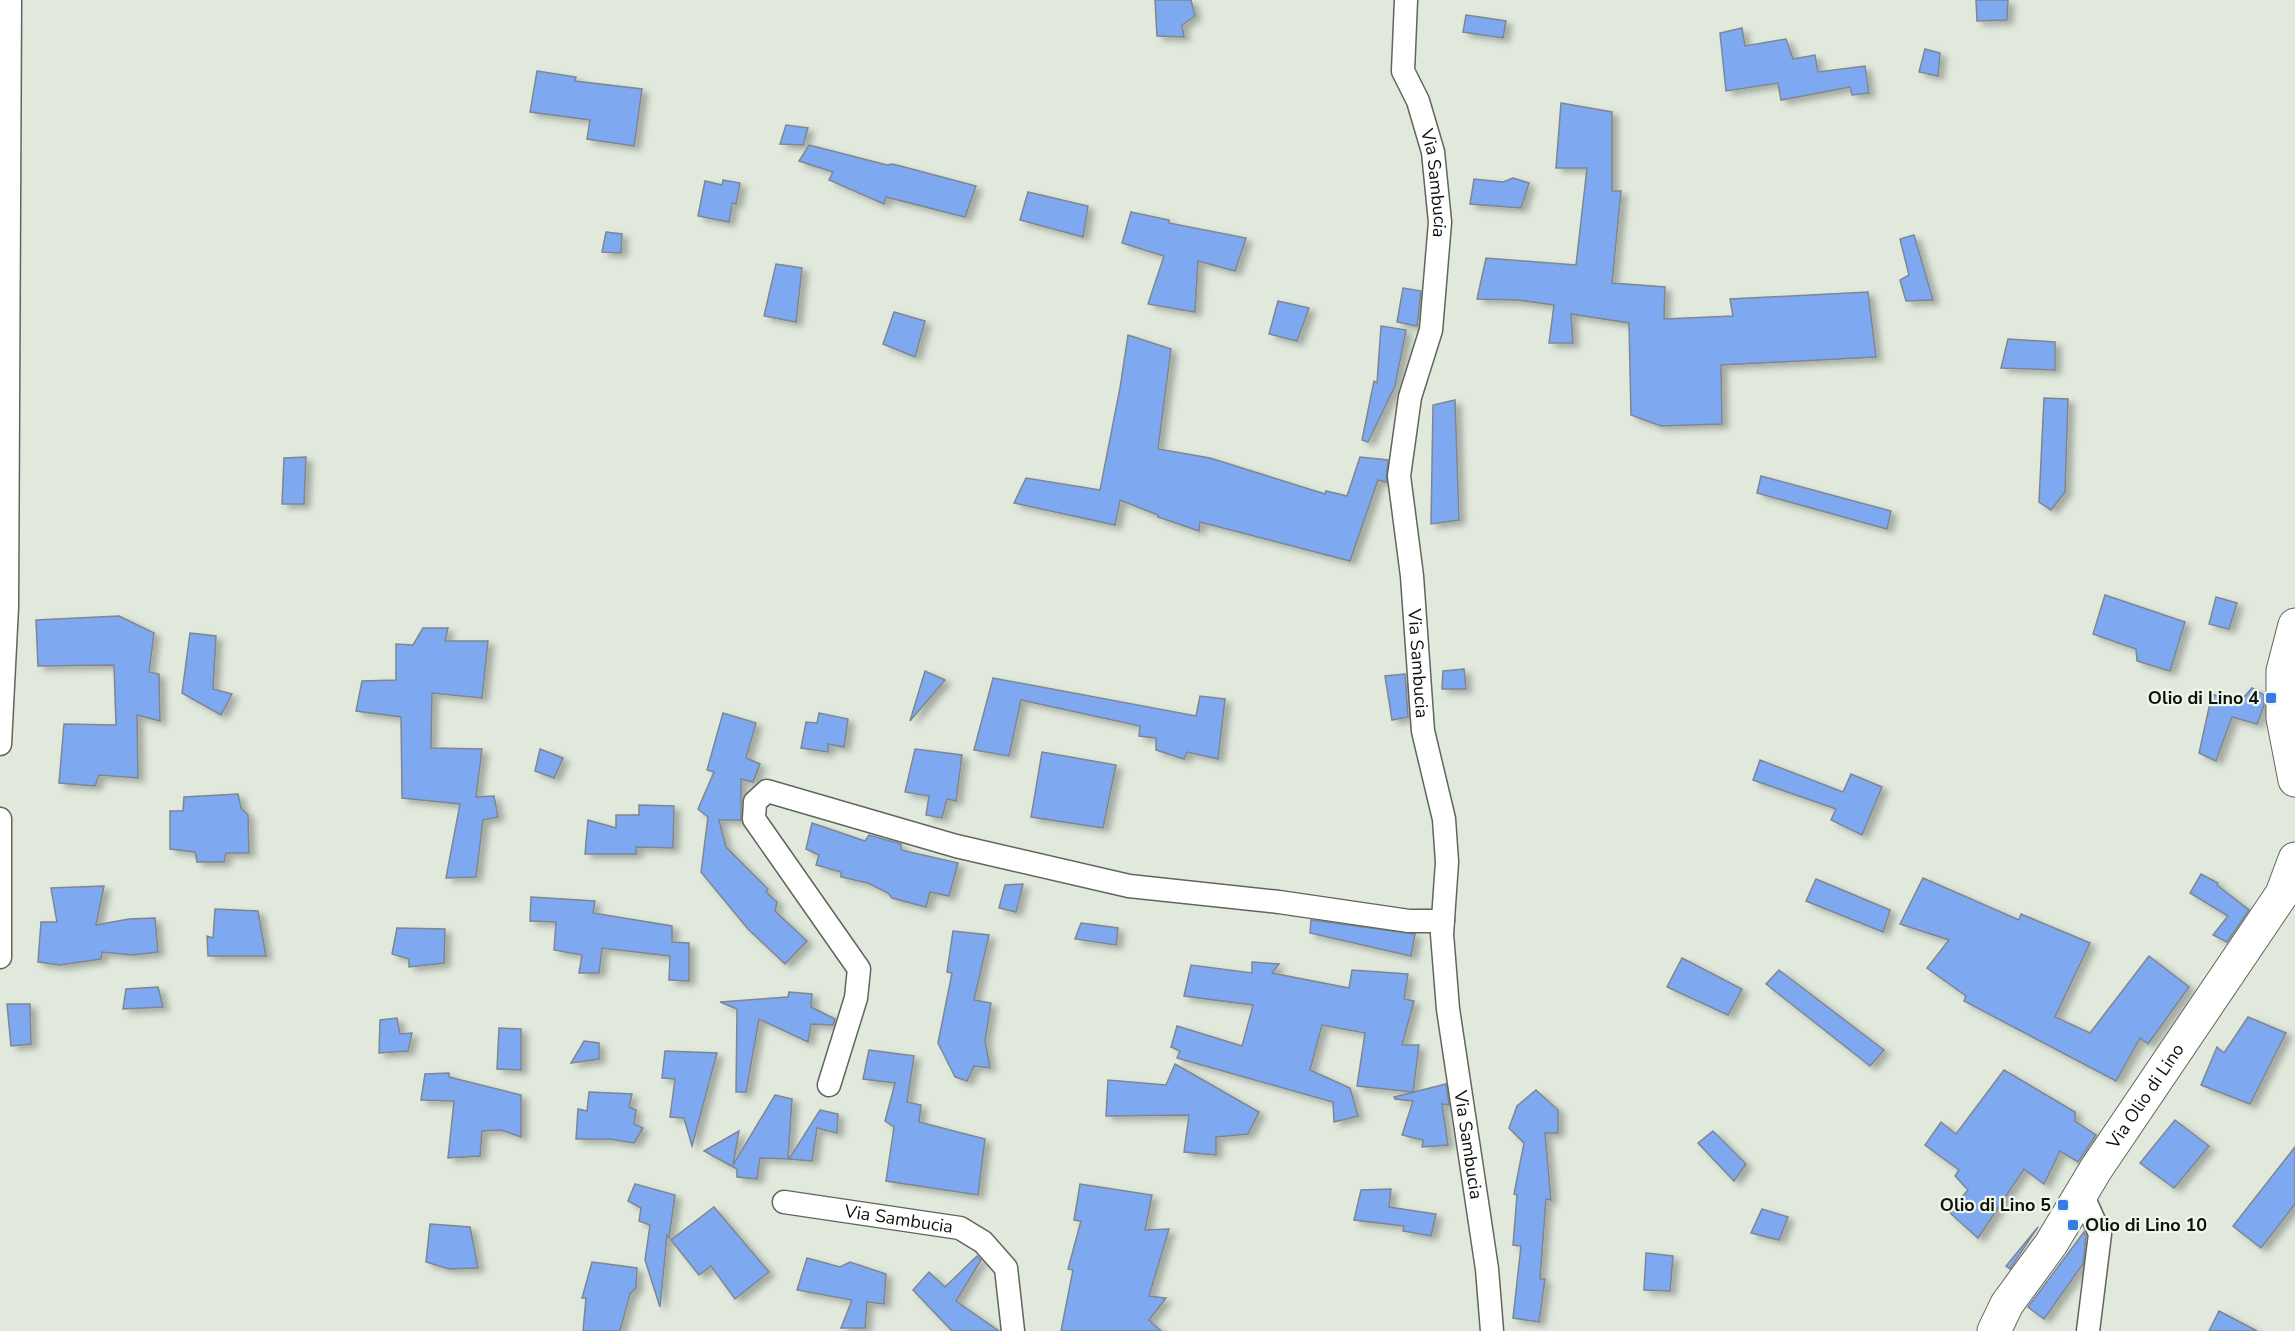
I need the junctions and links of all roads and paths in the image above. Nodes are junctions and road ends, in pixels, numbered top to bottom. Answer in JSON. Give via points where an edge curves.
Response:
{"nodes":[{"id":1,"x":9,"y":0,"type":"edge"},
{"id":2,"x":1406,"y":0,"type":"edge"},
{"id":3,"x":2295,"y":625,"type":"edge"},
{"id":4,"x":0,"y":744,"type":"edge"},
{"id":5,"x":2295,"y":780,"type":"edge"},
{"id":6,"x":0,"y":819,"type":"edge"},
{"id":7,"x":2295,"y":859,"type":"edge"},
{"id":8,"x":1443,"y":921,"type":"junction"},
{"id":9,"x":0,"y":957,"type":"edge"},
{"id":10,"x":829,"y":1085,"type":"dead end"},
{"id":11,"x":2082,"y":1194,"type":"junction"},
{"id":12,"x":784,"y":1202,"type":"dead end"},
{"id":13,"x":1013,"y":1331,"type":"edge"},
{"id":14,"x":1492,"y":1331,"type":"edge"},
{"id":15,"x":1995,"y":1331,"type":"edge"},
{"id":16,"x":2088,"y":1331,"type":"edge"}],
"edges":[{"from":1,"to":4,"type":"street","via":[[7,607]]},
{"from":2,"to":8,"type":"street","name":"Via Sambucia","via":[[1403,71],[1418,101],[1433,152],[1440,222],[1431,330],[1410,397],[1399,476],[1412,576],[1423,731],[1444,819],[1447,862]]},
{"from":3,"to":5,"type":"street","via":[[2283,671],[2283,718]]},
{"from":6,"to":9,"type":"street"},
{"from":7,"to":11,"type":"street","name":"Via Olio di Lino","via":[[2282,894]]},
{"from":8,"to":10,"type":"street","via":[[1409,921],[1129,886],[956,846],[767,791],[755,802],[754,819],[859,969],[856,998]]},
{"from":8,"to":14,"type":"street","name":"Via Sambucia","via":[[1448,1009],[1487,1269]]},
{"from":11,"to":15,"type":"street","name":"Via Olio di Lino","via":[[2007,1304]]},
{"from":11,"to":16,"type":"street","via":[[2100,1234]]},
{"from":12,"to":13,"type":"street","name":"Via Sambucia","via":[[960,1228],[983,1242],[1006,1268]]}]}
